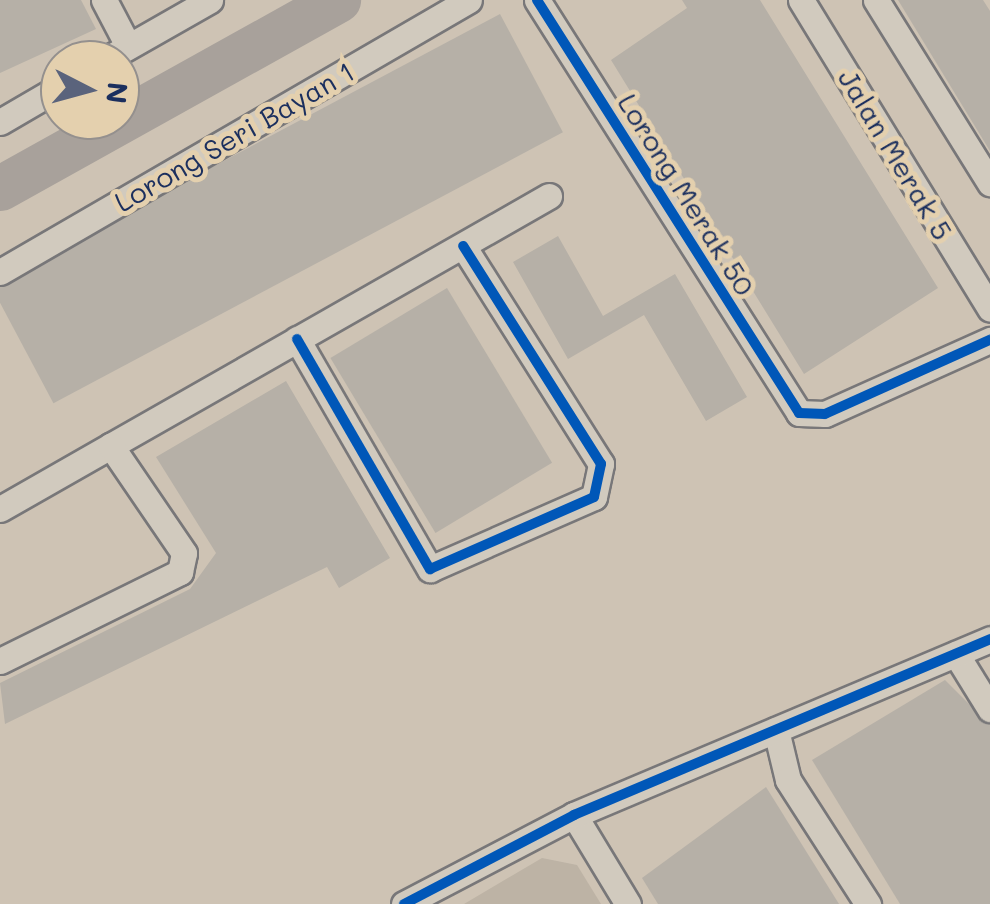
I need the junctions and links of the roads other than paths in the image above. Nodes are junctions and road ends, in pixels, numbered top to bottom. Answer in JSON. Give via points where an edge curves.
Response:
{"nodes":[{"id":1,"x":104,"y":0,"type":"edge"},
{"id":2,"x":210,"y":0,"type":"edge"},
{"id":3,"x":469,"y":0,"type":"edge"},
{"id":4,"x":537,"y":0,"type":"edge"},
{"id":5,"x":801,"y":0,"type":"edge"},
{"id":6,"x":876,"y":0,"type":"edge"},
{"id":7,"x":125,"y":40,"type":"edge"},
{"id":8,"x":139,"y":40,"type":"edge"},
{"id":9,"x":40,"y":99,"type":"edge"},
{"id":10,"x":0,"y":122,"type":"edge"},
{"id":11,"x":990,"y":184,"type":"edge"},
{"id":12,"x":549,"y":196,"type":"dead end"},
{"id":13,"x":463,"y":246,"type":"junction"},
{"id":14,"x":0,"y":272,"type":"edge"},
{"id":15,"x":990,"y":309,"type":"edge"},
{"id":16,"x":298,"y":340,"type":"junction"},
{"id":17,"x":990,"y":340,"type":"edge"},
{"id":18,"x":111,"y":446,"type":"junction"},
{"id":19,"x":0,"y":509,"type":"edge"},
{"id":20,"x":990,"y":639,"type":"edge"},
{"id":21,"x":956,"y":654,"type":"junction"},
{"id":22,"x":0,"y":662,"type":"edge"},
{"id":23,"x":990,"y":710,"type":"edge"},
{"id":24,"x":776,"y":730,"type":"junction"},
{"id":25,"x":574,"y":816,"type":"junction"},
{"id":26,"x":404,"y":904,"type":"edge"},
{"id":27,"x":628,"y":904,"type":"edge"},
{"id":28,"x":868,"y":904,"type":"edge"}],
"edges":[{"from":1,"to":7,"type":"street"},
{"from":2,"to":8,"type":"street"},
{"from":3,"to":14,"type":"street","name":"Lorong Seri Bayan 1"},
{"from":4,"to":17,"type":"street","name":"Lorong Merak 50","via":[[799,413],[825,414]]},
{"from":5,"to":15,"type":"street","name":"Jalan Merak 5"},
{"from":6,"to":11,"type":"street"},
{"from":9,"to":10,"type":"street"},
{"from":12,"to":13,"type":"street"},
{"from":13,"to":16,"type":"street"},
{"from":13,"to":16,"type":"street","via":[[602,476],[594,497],[430,569]]},
{"from":16,"to":18,"type":"street"},
{"from":18,"to":19,"type":"street"},
{"from":18,"to":22,"type":"street","via":[[184,553],[180,572]]},
{"from":20,"to":21,"type":"street"},
{"from":21,"to":23,"type":"street"},
{"from":21,"to":24,"type":"street"},
{"from":24,"to":25,"type":"street"},
{"from":24,"to":28,"type":"street","via":[[788,780]]},
{"from":25,"to":26,"type":"street"},
{"from":25,"to":27,"type":"street"}]}
